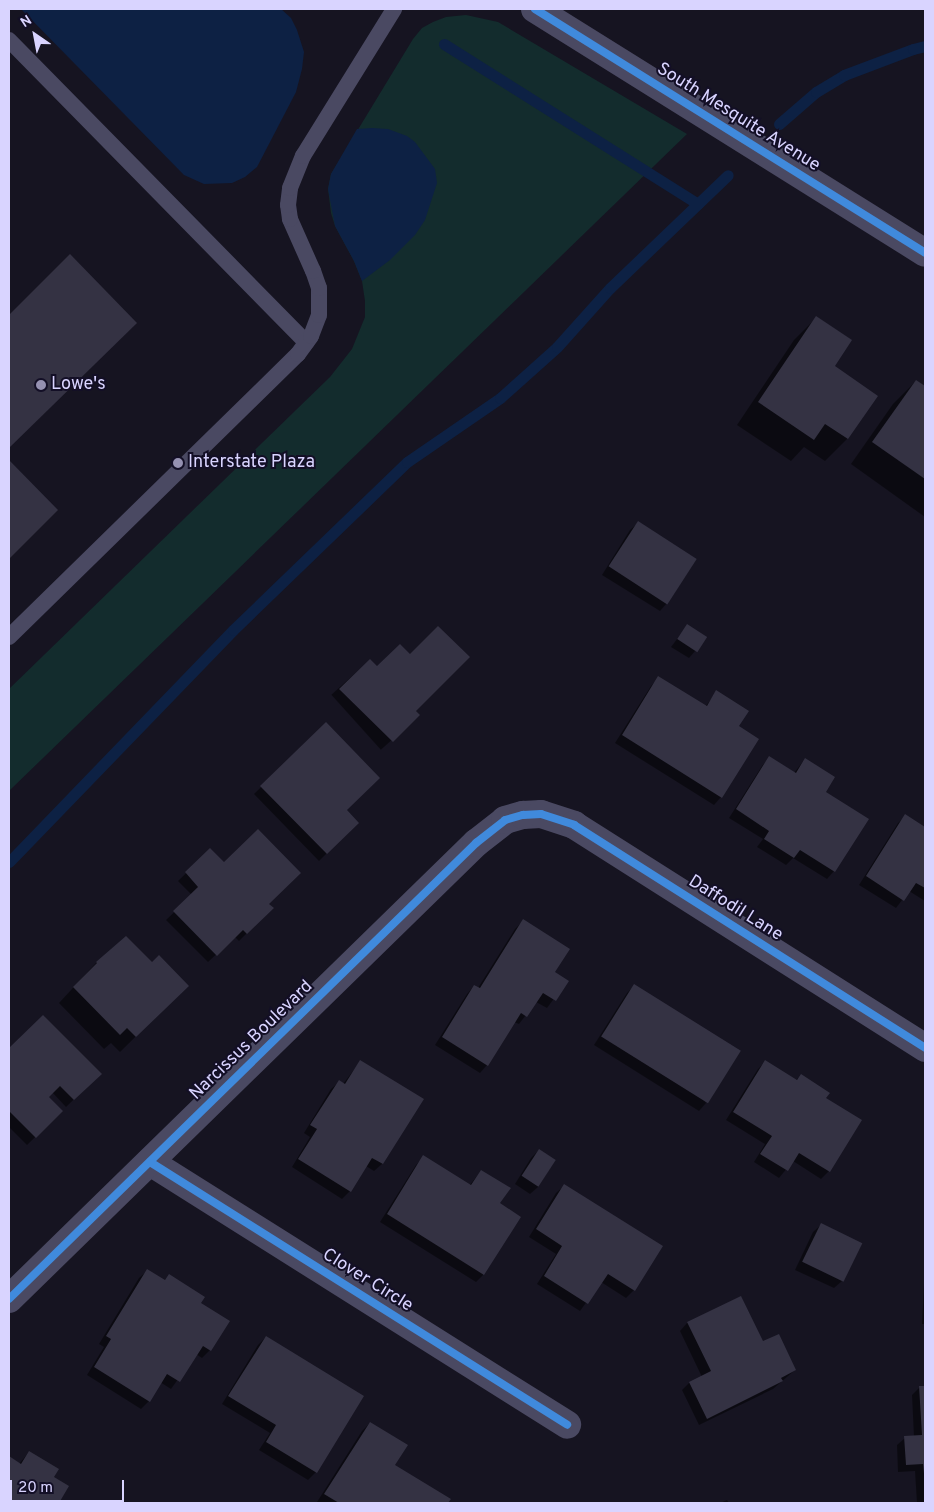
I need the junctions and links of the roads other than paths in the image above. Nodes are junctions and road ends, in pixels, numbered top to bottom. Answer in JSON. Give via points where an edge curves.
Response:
{"nodes":[{"id":1,"x":394,"y":9,"type":"edge"},
{"id":2,"x":535,"y":9,"type":"edge"},
{"id":3,"x":9,"y":40,"type":"edge"},
{"id":4,"x":925,"y":252,"type":"edge"},
{"id":5,"x":306,"y":342,"type":"junction"},
{"id":6,"x":9,"y":637,"type":"edge"},
{"id":7,"x":523,"y":815,"type":"joint"},
{"id":8,"x":925,"y":1048,"type":"edge"},
{"id":9,"x":150,"y":1162,"type":"junction"},
{"id":10,"x":9,"y":1299,"type":"edge"},
{"id":11,"x":567,"y":1425,"type":"dead end"}],
"edges":[{"from":1,"to":5,"type":"lane","via":[[303,156],[290,188],[290,219],[319,288],[319,315]]},
{"from":2,"to":4,"type":"street","name":"South Mesquite Avenue"},
{"from":3,"to":5,"type":"lane"},
{"from":5,"to":6,"type":"lane","via":[[298,354]]},
{"from":7,"to":8,"type":"street","name":"Daffodil Lane","via":[[541,814],[574,824]]},
{"from":7,"to":9,"type":"street","name":"Narcissus Boulevard","via":[[505,820],[476,843]]},
{"from":9,"to":10,"type":"street","name":"Narcissus Boulevard"},
{"from":9,"to":11,"type":"street","name":"Clover Circle"}]}
